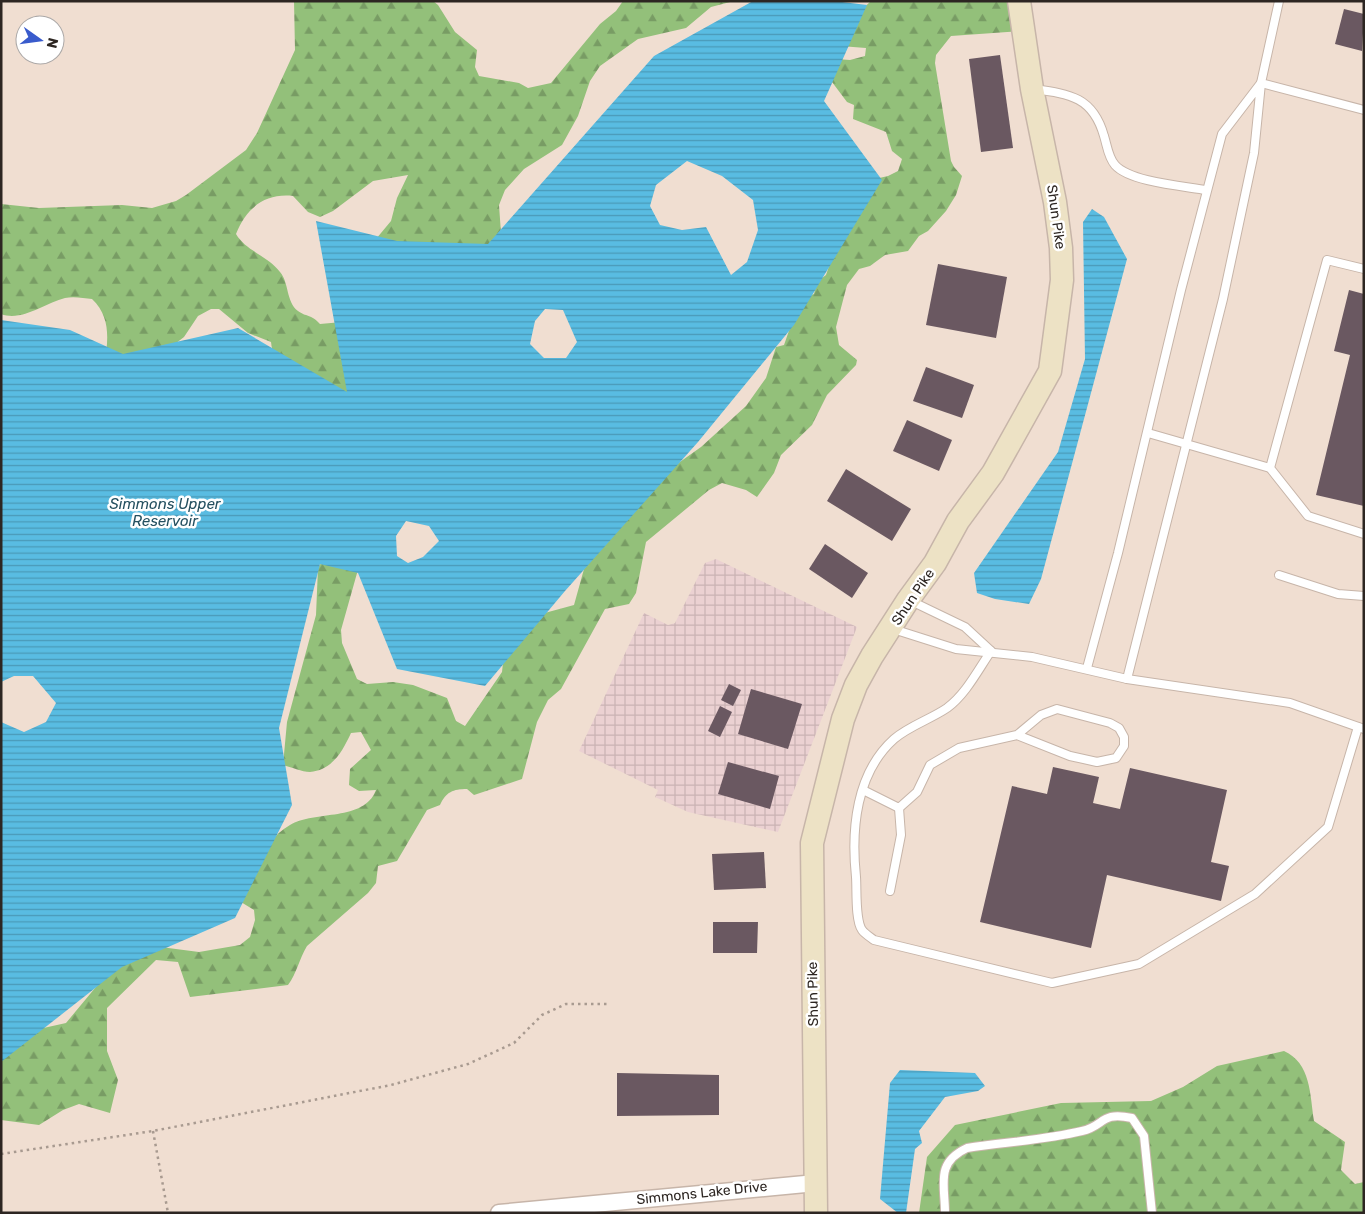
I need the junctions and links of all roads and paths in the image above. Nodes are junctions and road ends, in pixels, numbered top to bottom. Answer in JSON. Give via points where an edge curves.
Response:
{"nodes":[{"id":1,"x":1019,"y":1,"type":"edge"},
{"id":2,"x":1279,"y":1,"type":"edge"},
{"id":3,"x":1261,"y":83,"type":"junction"},
{"id":4,"x":1032,"y":89,"type":"junction"},
{"id":5,"x":1364,"y":110,"type":"edge"},
{"id":6,"x":1206,"y":190,"type":"junction"},
{"id":7,"x":1364,"y":269,"type":"edge"},
{"id":8,"x":1148,"y":433,"type":"junction"},
{"id":9,"x":1187,"y":446,"type":"junction"},
{"id":10,"x":1270,"y":468,"type":"junction"},
{"id":11,"x":1364,"y":534,"type":"edge"},
{"id":12,"x":1279,"y":575,"type":"dead end"},
{"id":13,"x":1364,"y":596,"type":"edge"},
{"id":14,"x":908,"y":600,"type":"junction"},
{"id":15,"x":891,"y":629,"type":"junction"},
{"id":16,"x":992,"y":651,"type":"junction"},
{"id":17,"x":1087,"y":668,"type":"junction"},
{"id":18,"x":1128,"y":680,"type":"junction"},
{"id":19,"x":1361,"y":728,"type":"edge"},
{"id":20,"x":1018,"y":735,"type":"junction"},
{"id":21,"x":863,"y":790,"type":"junction"},
{"id":22,"x":899,"y":808,"type":"junction"},
{"id":23,"x":890,"y":891,"type":"dead end"},
{"id":24,"x":609,"y":1004,"type":"dead end"},
{"id":25,"x":153,"y":1131,"type":"junction"},
{"id":26,"x":1,"y":1154,"type":"edge"},
{"id":27,"x":816,"y":1183,"type":"junction"},
{"id":28,"x":168,"y":1213,"type":"edge"},
{"id":29,"x":498,"y":1213,"type":"edge"},
{"id":30,"x":816,"y":1213,"type":"edge"},
{"id":31,"x":945,"y":1213,"type":"edge"},
{"id":32,"x":1152,"y":1213,"type":"edge"}],
"edges":[{"from":1,"to":4,"type":"main road","name":"Shun Pike"},
{"from":2,"to":3,"type":"lane"},
{"from":3,"to":5,"type":"lane"},
{"from":3,"to":6,"type":"lane","via":[[1222,134]]},
{"from":3,"to":9,"type":"lane","via":[[1254,153]]},
{"from":4,"to":6,"type":"lane","via":[[1061,93],[1080,100],[1094,112],[1115,165],[1128,173]]},
{"from":4,"to":14,"type":"main road","name":"Shun Pike","via":[[1055,202],[1060,248],[1062,280],[1050,371],[993,472]]},
{"from":6,"to":8,"type":"lane"},
{"from":7,"to":10,"type":"lane","via":[[1327,260]]},
{"from":8,"to":9,"type":"lane"},
{"from":8,"to":17,"type":"lane"},
{"from":9,"to":10,"type":"lane"},
{"from":9,"to":18,"type":"lane"},
{"from":10,"to":11,"type":"lane","via":[[1308,516]]},
{"from":12,"to":13,"type":"lane","via":[[1338,594]]},
{"from":14,"to":15,"type":"main road","name":"Shun Pike"},
{"from":14,"to":16,"type":"lane","via":[[965,627]]},
{"from":15,"to":16,"type":"lane","via":[[956,649]]},
{"from":15,"to":27,"type":"main road","name":"Shun Pike","via":[[872,656],[853,693],[812,843]]},
{"from":16,"to":17,"type":"lane"},
{"from":16,"to":21,"type":"lane","via":[[963,692],[947,707],[896,738],[880,754]]},
{"from":17,"to":18,"type":"lane"},
{"from":18,"to":19,"type":"lane","via":[[1290,703]]},
{"from":19,"to":21,"type":"lane","via":[[1328,827],[1255,894],[1139,964],[1052,983],[874,940],[861,929],[853,852],[855,823]]},
{"from":20,"to":20,"type":"lane","via":[[1041,715],[1057,709],[1110,723],[1119,728],[1124,746],[1116,758],[1097,762],[1061,753]]},
{"from":20,"to":22,"type":"lane","via":[[959,748],[930,765],[917,792]]},
{"from":21,"to":22,"type":"lane"},
{"from":22,"to":23,"type":"lane","via":[[901,835]]},
{"from":24,"to":25,"type":"path","via":[[566,1004],[542,1015],[514,1043],[468,1064],[391,1085]]},
{"from":25,"to":26,"type":"path"},
{"from":25,"to":28,"type":"path"},
{"from":27,"to":29,"type":"street","name":"Simmons Lake Drive"},
{"from":27,"to":30,"type":"main road","name":"Shun Pike"},
{"from":31,"to":32,"type":"lane","via":[[942,1177],[954,1154],[966,1148],[1084,1131],[1105,1118],[1121,1116],[1132,1118],[1144,1136]]}]}
